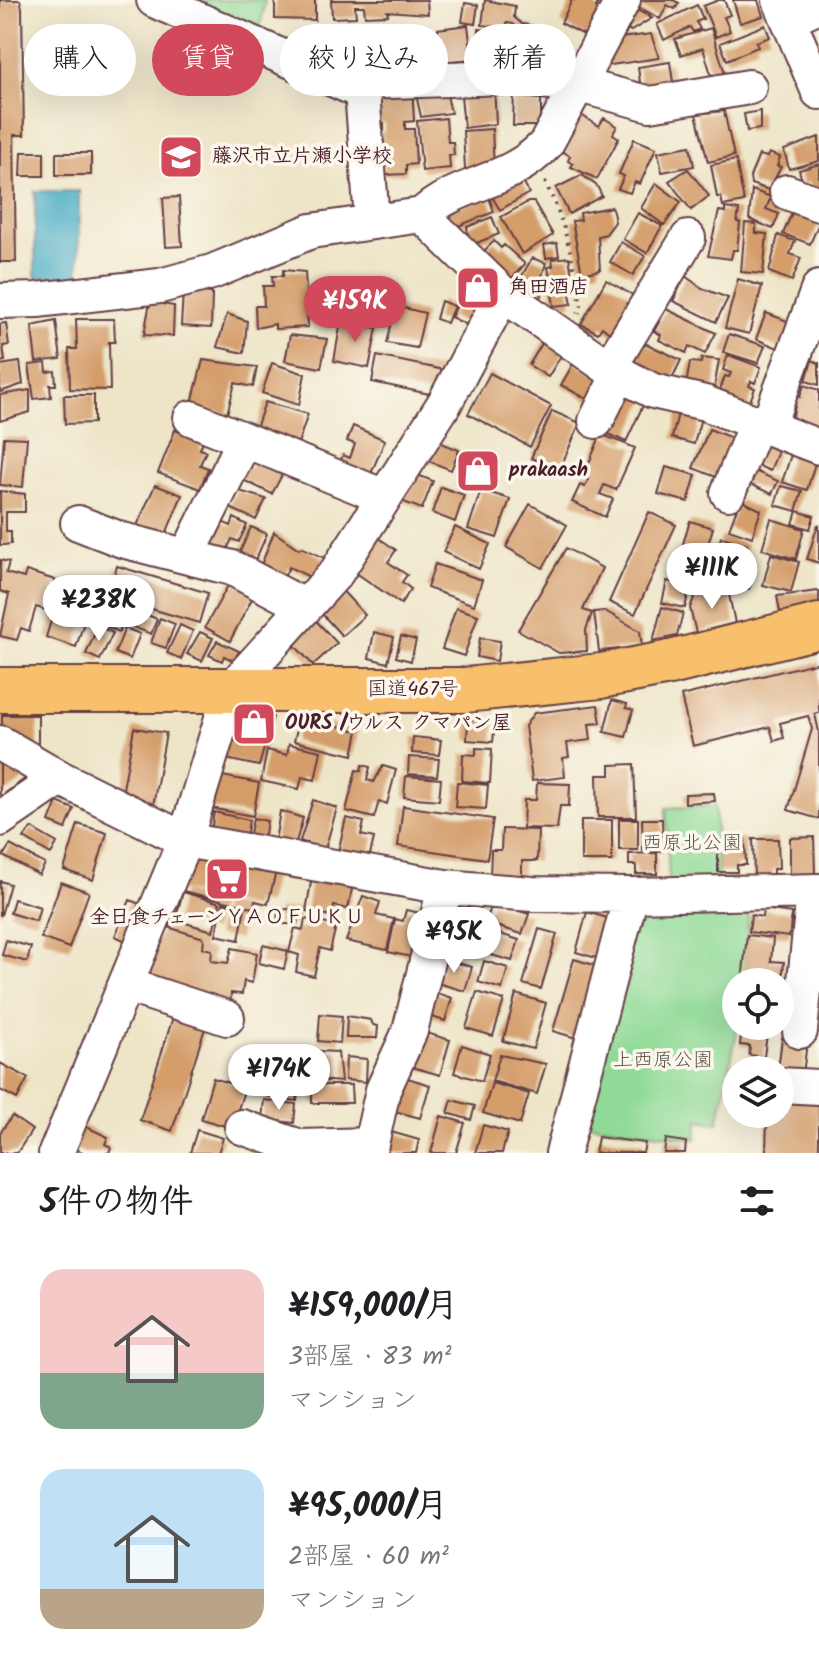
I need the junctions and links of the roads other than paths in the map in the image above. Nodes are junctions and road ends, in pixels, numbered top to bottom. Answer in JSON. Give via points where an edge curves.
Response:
{"nodes":[{"id":1,"x":154,"y":0,"type":"edge"},
{"id":2,"x":623,"y":0,"type":"edge"},
{"id":3,"x":819,"y":5,"type":"edge"},
{"id":4,"x":784,"y":9,"type":"edge"},
{"id":5,"x":280,"y":56,"type":"edge"},
{"id":6,"x":448,"y":79,"type":"edge"},
{"id":7,"x":579,"y":85,"type":"junction"},
{"id":8,"x":749,"y":87,"type":"dead end"},
{"id":9,"x":819,"y":92,"type":"edge"},
{"id":10,"x":362,"y":96,"type":"edge"},
{"id":11,"x":787,"y":192,"type":"dead end"},
{"id":12,"x":819,"y":204,"type":"edge"},
{"id":13,"x":422,"y":215,"type":"junction"},
{"id":14,"x":372,"y":220,"type":"junction"},
{"id":15,"x":688,"y":238,"type":"dead end"},
{"id":16,"x":819,"y":288,"type":"edge"},
{"id":17,"x":503,"y":294,"type":"junction"},
{"id":18,"x":0,"y":301,"type":"edge"},
{"id":19,"x":614,"y":371,"type":"junction"},
{"id":20,"x":191,"y":418,"type":"dead end"},
{"id":21,"x":596,"y":421,"type":"dead end"},
{"id":22,"x":762,"y":423,"type":"junction"},
{"id":23,"x":244,"y":441,"type":"junction"},
{"id":24,"x":819,"y":447,"type":"edge"},
{"id":25,"x":728,"y":493,"type":"dead end"},
{"id":26,"x":382,"y":496,"type":"junction"},
{"id":27,"x":78,"y":523,"type":"dead end"},
{"id":28,"x":187,"y":556,"type":"junction"},
{"id":29,"x":304,"y":606,"type":"junction"},
{"id":30,"x":819,"y":626,"type":"edge"},
{"id":31,"x":231,"y":689,"type":"junction"},
{"id":32,"x":0,"y":690,"type":"edge"},
{"id":33,"x":0,"y":743,"type":"edge"},
{"id":34,"x":60,"y":778,"type":"junction"},
{"id":35,"x":0,"y":819,"type":"edge"},
{"id":36,"x":185,"y":840,"type":"junction"},
{"id":37,"x":445,"y":887,"type":"junction"},
{"id":38,"x":817,"y":891,"type":"edge"},
{"id":39,"x":631,"y":895,"type":"junction"},
{"id":40,"x":126,"y":985,"type":"junction"},
{"id":41,"x":227,"y":1018,"type":"dead end"},
{"id":42,"x":798,"y":1030,"type":"edge"},
{"id":43,"x":794,"y":1086,"type":"edge"},
{"id":44,"x":819,"y":1087,"type":"edge"},
{"id":45,"x":242,"y":1127,"type":"dead end"},
{"id":46,"x":369,"y":1149,"type":"edge"},
{"id":47,"x":570,"y":1152,"type":"edge"},
{"id":48,"x":56,"y":1153,"type":"edge"}],
"edges":[{"from":1,"to":5,"type":"street"},
{"from":2,"to":7,"type":"street"},
{"from":3,"to":4,"type":"street"},
{"from":4,"to":9,"type":"street"},
{"from":6,"to":7,"type":"street","via":[[506,77]]},
{"from":7,"to":8,"type":"street","via":[[650,104]]},
{"from":7,"to":13,"type":"street","via":[[533,158],[493,181],[436,202]]},
{"from":10,"to":14,"type":"street"},
{"from":11,"to":12,"type":"street"},
{"from":13,"to":14,"type":"street"},
{"from":13,"to":17,"type":"street"},
{"from":14,"to":18,"type":"street","via":[[311,231],[212,272],[160,286]]},
{"from":15,"to":19,"type":"street"},
{"from":16,"to":22,"type":"street"},
{"from":17,"to":19,"type":"street"},
{"from":17,"to":26,"type":"street","via":[[444,404]]},
{"from":19,"to":21,"type":"street"},
{"from":19,"to":22,"type":"street","via":[[653,391]]},
{"from":20,"to":23,"type":"street"},
{"from":22,"to":24,"type":"street"},
{"from":22,"to":25,"type":"street"},
{"from":23,"to":26,"type":"street"},
{"from":23,"to":28,"type":"street"},
{"from":26,"to":29,"type":"street","via":[[336,573]]},
{"from":27,"to":28,"type":"street"},
{"from":28,"to":29,"type":"street","via":[[232,568]]},
{"from":29,"to":31,"type":"street"},
{"from":30,"to":31,"type":"highway","name":"国道467号","via":[[670,663],[529,684],[465,690]]},
{"from":31,"to":32,"type":"highway","name":"国道467号"},
{"from":31,"to":36,"type":"street"},
{"from":33,"to":34,"type":"street"},
{"from":34,"to":35,"type":"street"},
{"from":34,"to":36,"type":"street"},
{"from":36,"to":37,"type":"street"},
{"from":36,"to":40,"type":"street"},
{"from":37,"to":39,"type":"street"},
{"from":37,"to":46,"type":"street","via":[[410,1031],[383,1090]]},
{"from":38,"to":39,"type":"street"},
{"from":38,"to":42,"type":"street"},
{"from":39,"to":47,"type":"street"},
{"from":40,"to":41,"type":"street"},
{"from":40,"to":48,"type":"street"},
{"from":43,"to":44,"type":"street"},
{"from":45,"to":46,"type":"street","via":[[300,1147]]}]}
